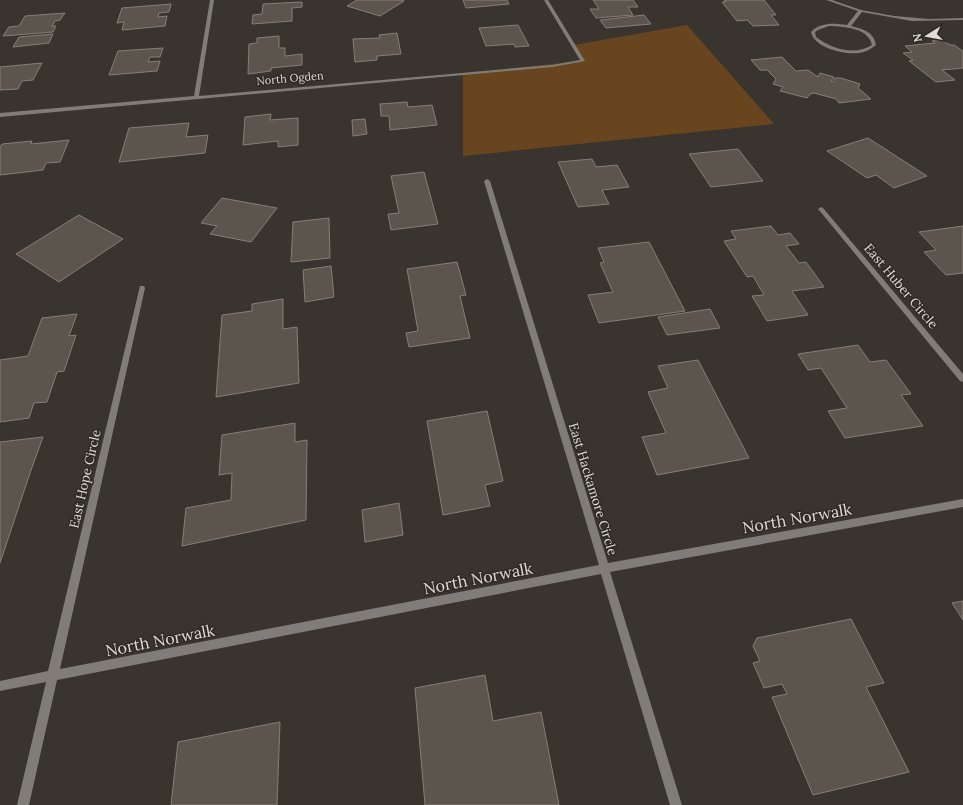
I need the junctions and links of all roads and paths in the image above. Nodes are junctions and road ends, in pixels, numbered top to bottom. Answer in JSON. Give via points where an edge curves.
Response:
{"nodes":[{"id":1,"x":212,"y":0,"type":"edge"},
{"id":2,"x":546,"y":0,"type":"edge"},
{"id":3,"x":828,"y":0,"type":"edge"},
{"id":4,"x":861,"y":11,"type":"junction"},
{"id":5,"x":963,"y":19,"type":"edge"},
{"id":6,"x":849,"y":26,"type":"junction"},
{"id":7,"x":196,"y":97,"type":"junction"},
{"id":8,"x":0,"y":115,"type":"edge"},
{"id":9,"x":487,"y":181,"type":"dead end"},
{"id":10,"x":821,"y":209,"type":"dead end"},
{"id":11,"x":142,"y":288,"type":"dead end"},
{"id":12,"x":963,"y":379,"type":"edge"},
{"id":13,"x":963,"y":502,"type":"edge"},
{"id":14,"x":603,"y":569,"type":"junction"},
{"id":15,"x":52,"y":677,"type":"junction"},
{"id":16,"x":0,"y":686,"type":"edge"},
{"id":17,"x":23,"y":805,"type":"edge"},
{"id":18,"x":676,"y":805,"type":"edge"}],
"edges":[{"from":1,"to":7,"type":"street"},
{"from":2,"to":7,"type":"street","name":"North Ogden","via":[[583,61],[552,66]]},
{"from":3,"to":4,"type":"street"},
{"from":4,"to":5,"type":"street","via":[[894,17]]},
{"from":4,"to":6,"type":"street"},
{"from":6,"to":6,"type":"street","via":[[821,26],[813,32],[814,37],[826,45],[845,51],[864,51],[874,45],[872,37]]},
{"from":7,"to":8,"type":"street","name":"North Ogden"},
{"from":9,"to":14,"type":"street","name":"East Hackamore Circle"},
{"from":10,"to":12,"type":"street","name":"East Huber Circle"},
{"from":11,"to":15,"type":"street","name":"East Hope Circle"},
{"from":13,"to":14,"type":"street","name":"North Norwalk"},
{"from":14,"to":15,"type":"street","name":"North Norwalk"},
{"from":14,"to":18,"type":"street","name":"East Hackamore Circle"},
{"from":15,"to":16,"type":"street","name":"North Norwalk"},
{"from":15,"to":17,"type":"street","name":"East Hope Circle"}]}
